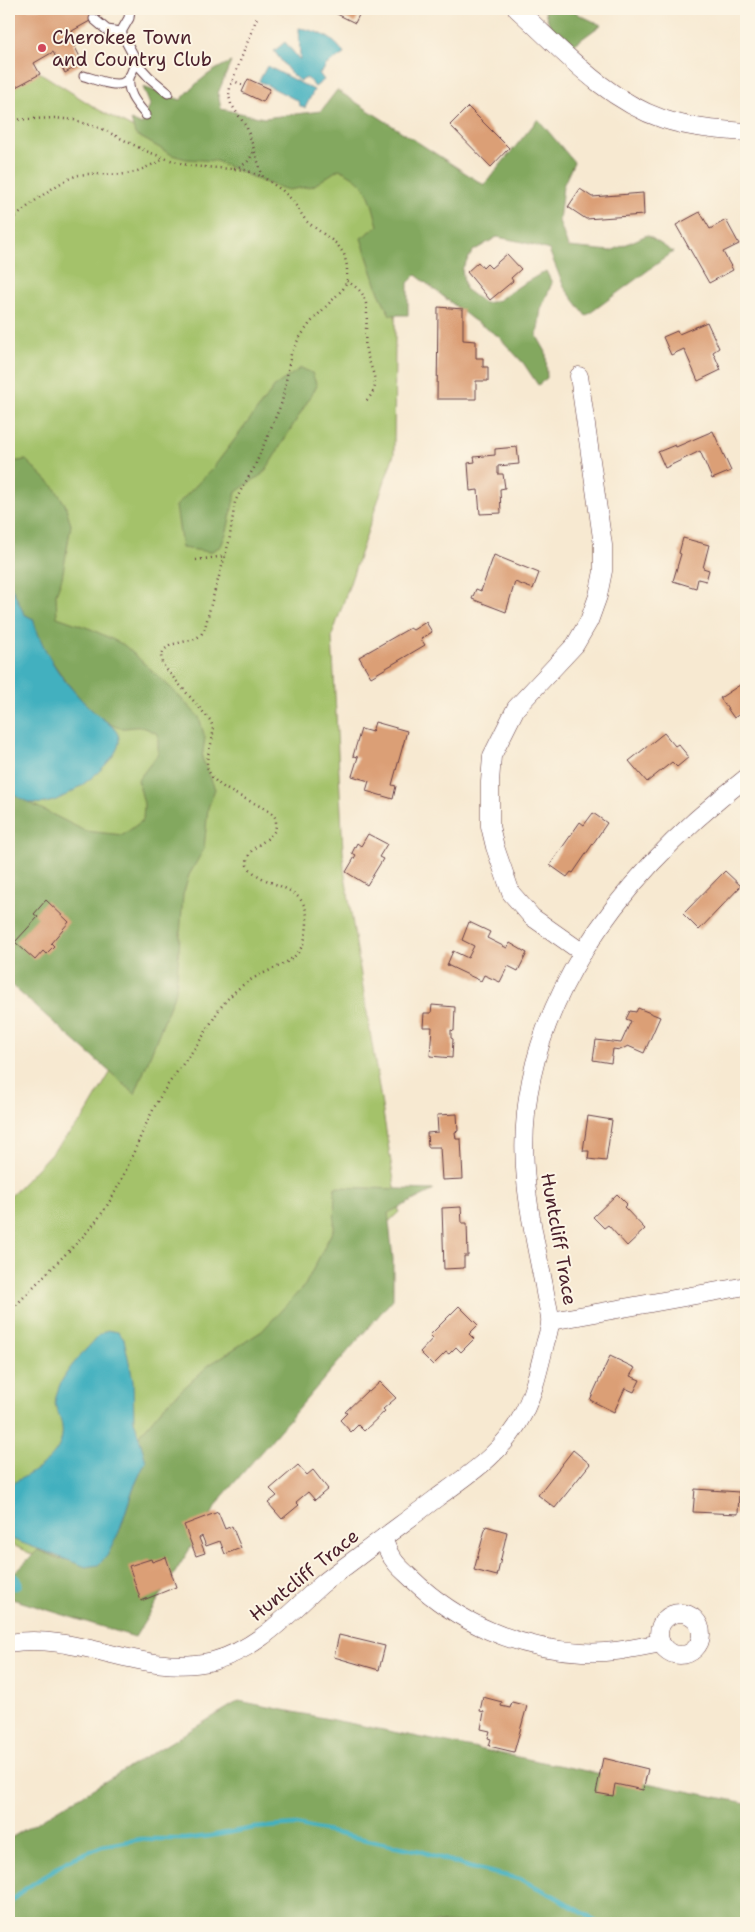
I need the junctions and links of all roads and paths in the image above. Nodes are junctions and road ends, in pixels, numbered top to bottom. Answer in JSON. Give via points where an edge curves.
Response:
{"nodes":[{"id":1,"x":130,"y":9,"type":"edge"},
{"id":2,"x":516,"y":9,"type":"edge"},
{"id":3,"x":258,"y":15,"type":"dead end"},
{"id":4,"x":94,"y":19,"type":"dead end"},
{"id":5,"x":121,"y":32,"type":"junction"},
{"id":6,"x":136,"y":59,"type":"junction"},
{"id":7,"x":84,"y":76,"type":"dead end"},
{"id":8,"x":130,"y":77,"type":"junction"},
{"id":9,"x":232,"y":80,"type":"junction"},
{"id":10,"x":242,"y":85,"type":"dead end"},
{"id":11,"x":168,"y":93,"type":"dead end"},
{"id":12,"x":146,"y":115,"type":"dead end"},
{"id":13,"x":9,"y":120,"type":"edge"},
{"id":14,"x":746,"y":132,"type":"edge"},
{"id":15,"x":252,"y":143,"type":"junction"},
{"id":16,"x":167,"y":159,"type":"junction"},
{"id":17,"x":230,"y":168,"type":"junction"},
{"id":18,"x":263,"y":177,"type":"junction"},
{"id":19,"x":9,"y":224,"type":"edge"},
{"id":20,"x":347,"y":281,"type":"junction"},
{"id":21,"x":579,"y":376,"type":"dead end"},
{"id":22,"x":365,"y":402,"type":"dead end"},
{"id":23,"x":226,"y":556,"type":"junction"},
{"id":24,"x":196,"y":560,"type":"dead end"},
{"id":25,"x":746,"y":778,"type":"edge"},
{"id":26,"x":582,"y":953,"type":"junction"},
{"id":27,"x":746,"y":1286,"type":"edge"},
{"id":28,"x":9,"y":1312,"type":"edge"},
{"id":29,"x":551,"y":1321,"type":"junction"},
{"id":30,"x":383,"y":1538,"type":"junction"},
{"id":31,"x":9,"y":1643,"type":"edge"},
{"id":32,"x":661,"y":1643,"type":"dead end"}],
"edges":[{"from":1,"to":5,"type":"lane"},
{"from":2,"to":14,"type":"street","via":[[596,81],[636,108],[691,127]]},
{"from":3,"to":9,"type":"path"},
{"from":4,"to":5,"type":"lane","via":[[106,30]]},
{"from":5,"to":6,"type":"lane"},
{"from":6,"to":8,"type":"lane"},
{"from":6,"to":11,"type":"lane"},
{"from":7,"to":8,"type":"lane","via":[[120,84]]},
{"from":8,"to":12,"type":"lane","via":[[130,94]]},
{"from":9,"to":10,"type":"path"},
{"from":9,"to":15,"type":"path","via":[[231,104],[247,128]]},
{"from":13,"to":16,"type":"path","via":[[74,120],[102,129]]},
{"from":15,"to":17,"type":"path","via":[[250,159],[240,167]]},
{"from":15,"to":18,"type":"path"},
{"from":16,"to":17,"type":"path","via":[[191,166]]},
{"from":16,"to":19,"type":"path","via":[[126,174],[76,175],[30,204]]},
{"from":17,"to":18,"type":"path"},
{"from":18,"to":20,"type":"path","via":[[288,196],[306,220],[338,244],[347,266]]},
{"from":20,"to":22,"type":"path","via":[[364,296],[366,309],[366,346],[375,388]]},
{"from":20,"to":23,"type":"path","via":[[310,323],[295,347],[282,402],[236,502]]},
{"from":21,"to":26,"type":"street","via":[[603,545],[603,571],[598,596],[575,645],[516,708],[492,756],[489,804],[495,848],[511,893],[532,917]]},
{"from":23,"to":24,"type":"path"},
{"from":23,"to":28,"type":"path","via":[[201,635],[170,644],[164,650],[162,663],[213,726],[214,736],[206,756],[210,774],[225,788],[275,817],[275,829],[249,852],[247,865],[256,874],[288,889],[300,899],[307,920],[302,946],[287,963],[250,980],[222,1006],[154,1107],[102,1214]]},
{"from":25,"to":26,"type":"street","name":"Huntcliff Trace","via":[[680,834],[645,870]]},
{"from":26,"to":29,"type":"street","name":"Huntcliff Trace","via":[[544,1030],[532,1070],[526,1111],[526,1182]]},
{"from":27,"to":29,"type":"street"},
{"from":29,"to":30,"type":"street","name":"Huntcliff Trace","via":[[536,1380],[523,1415],[508,1439],[482,1465]]},
{"from":30,"to":31,"type":"street","name":"Huntcliff Trace","via":[[322,1584],[265,1636],[240,1651],[212,1661],[160,1664],[57,1643],[23,1640]]},
{"from":30,"to":32,"type":"street","via":[[392,1559],[427,1594],[464,1619],[500,1636],[543,1648],[583,1652],[614,1652]]}]}
